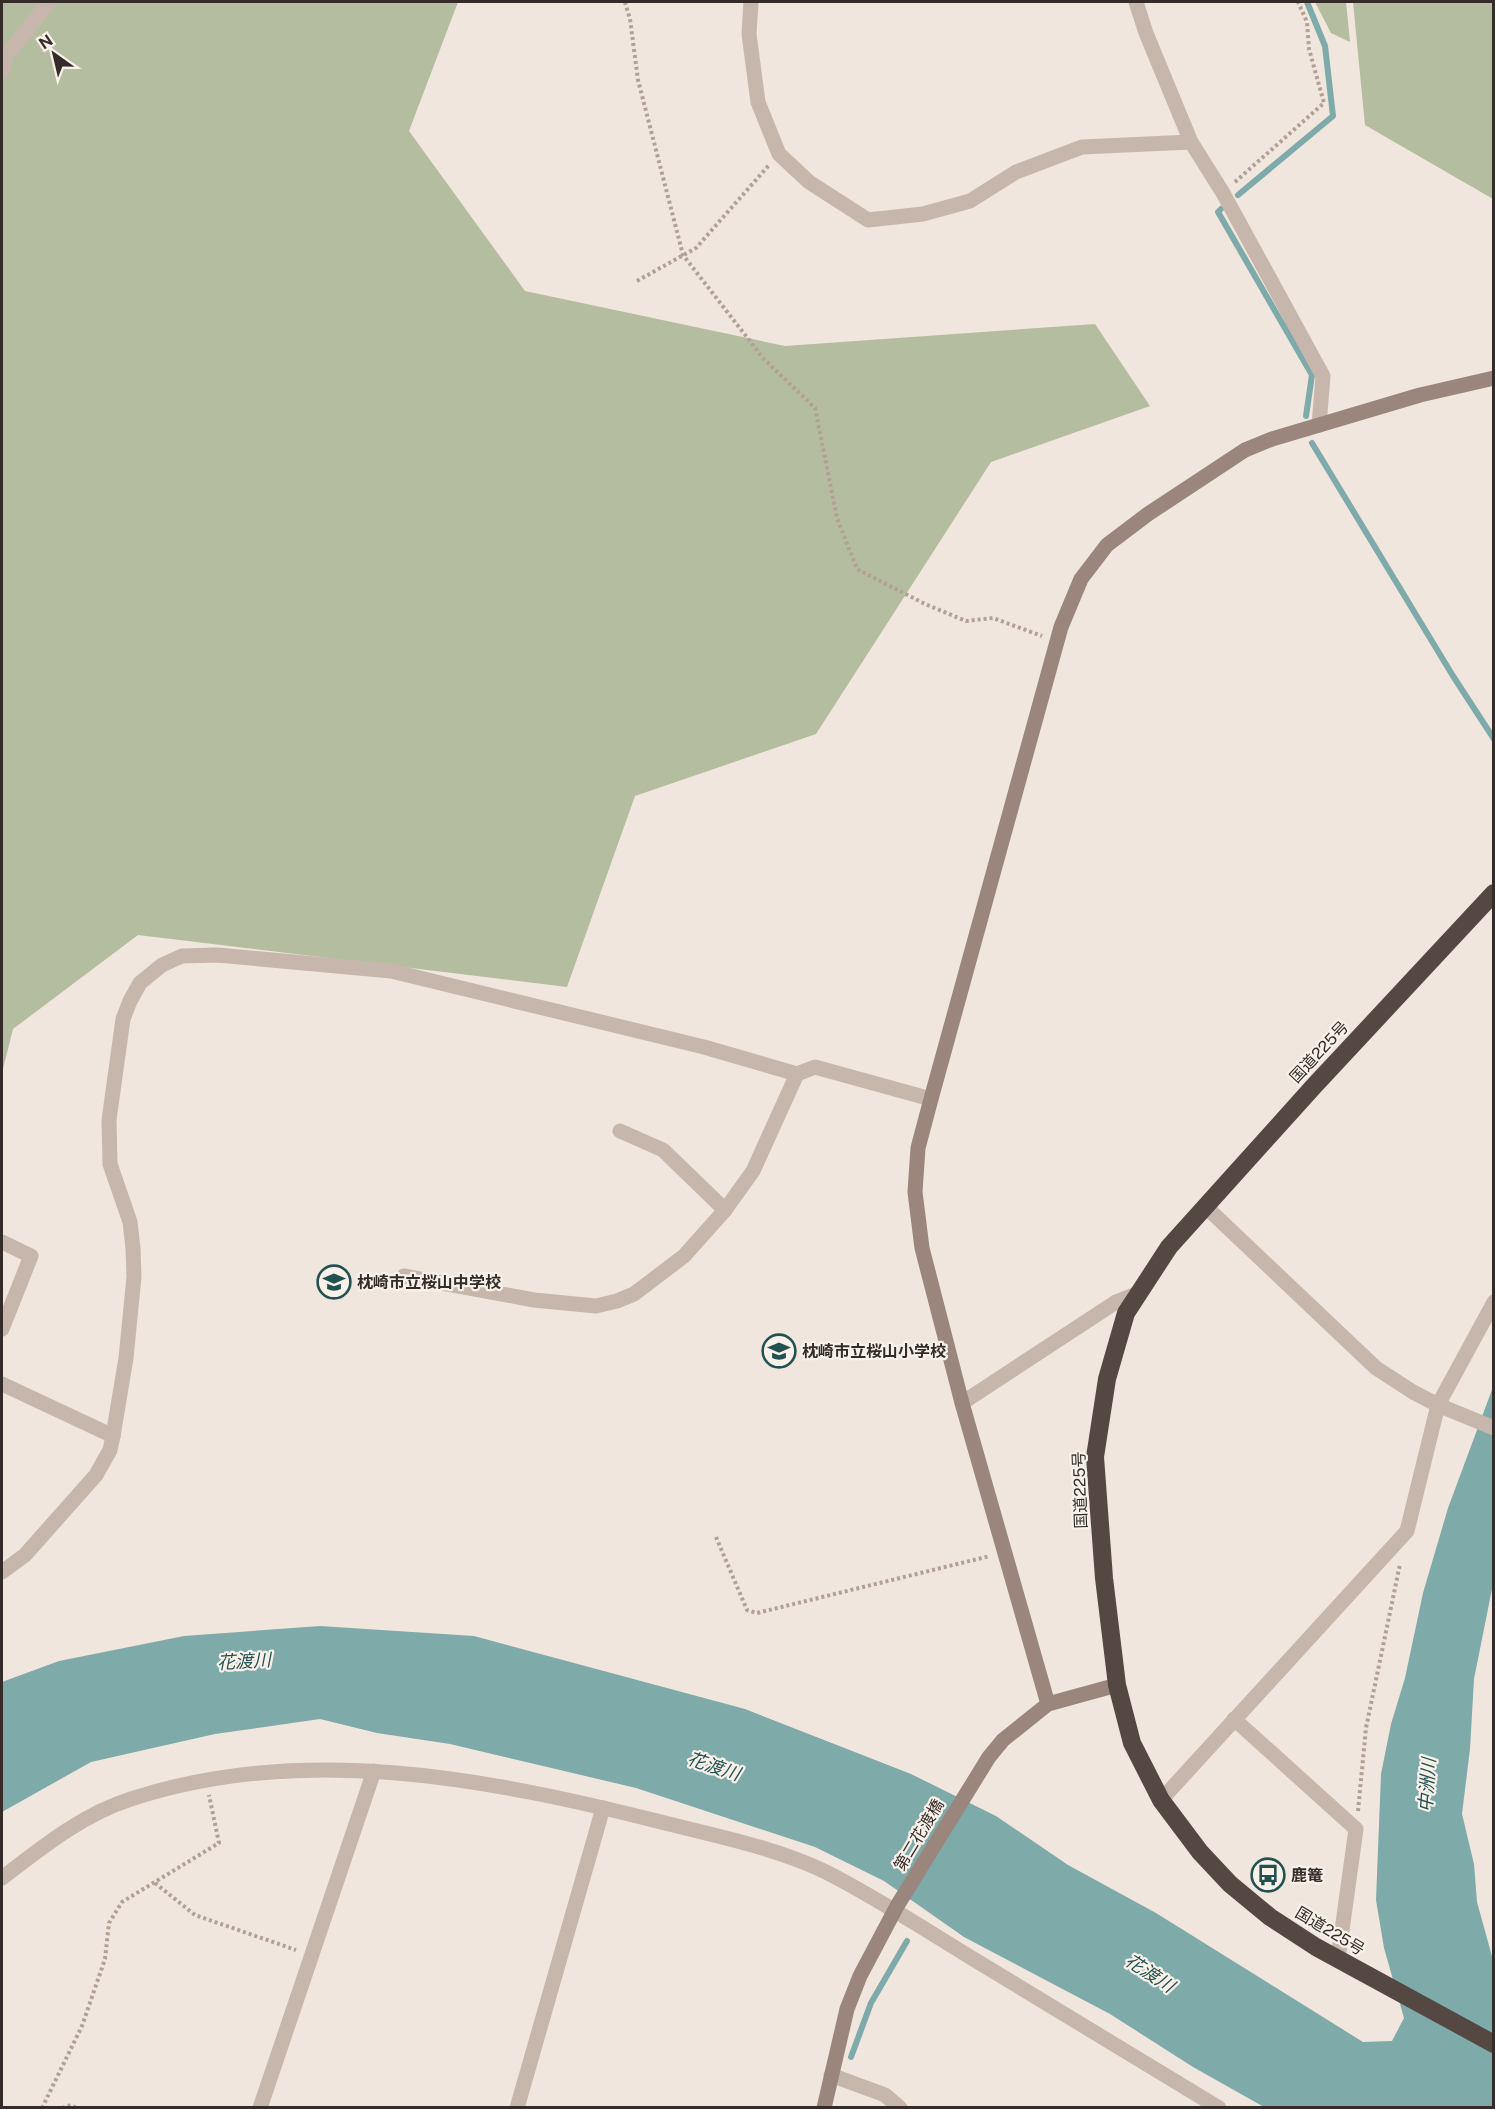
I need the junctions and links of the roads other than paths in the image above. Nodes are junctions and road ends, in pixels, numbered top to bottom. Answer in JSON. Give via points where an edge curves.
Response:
{"nodes":[{"id":1,"x":49,"y":2,"type":"edge"},
{"id":2,"x":751,"y":2,"type":"edge"},
{"id":3,"x":1136,"y":2,"type":"edge"},
{"id":4,"x":2,"y":72,"type":"edge"},
{"id":5,"x":1191,"y":142,"type":"junction"},
{"id":6,"x":1494,"y":378,"type":"edge"},
{"id":7,"x":1319,"y":425,"type":"junction"},
{"id":8,"x":1494,"y":893,"type":"edge"},
{"id":9,"x":797,"y":1074,"type":"junction"},
{"id":10,"x":931,"y":1099,"type":"junction"},
{"id":11,"x":620,"y":1131,"type":"dead end"},
{"id":12,"x":1205,"y":1206,"type":"junction"},
{"id":13,"x":725,"y":1210,"type":"junction"},
{"id":14,"x":2,"y":1242,"type":"edge"},
{"id":15,"x":404,"y":1276,"type":"dead end"},
{"id":16,"x":1139,"y":1293,"type":"junction"},
{"id":17,"x":1494,"y":1302,"type":"edge"},
{"id":18,"x":2,"y":1329,"type":"edge"},
{"id":19,"x":2,"y":1384,"type":"edge"},
{"id":20,"x":962,"y":1403,"type":"junction"},
{"id":21,"x":1438,"y":1405,"type":"junction"},
{"id":22,"x":1494,"y":1428,"type":"edge"},
{"id":23,"x":113,"y":1436,"type":"junction"},
{"id":24,"x":2,"y":1572,"type":"edge"},
{"id":25,"x":1117,"y":1685,"type":"junction"},
{"id":26,"x":1048,"y":1704,"type":"junction"},
{"id":27,"x":1234,"y":1719,"type":"junction"},
{"id":28,"x":374,"y":1771,"type":"junction"},
{"id":29,"x":1161,"y":1800,"type":"junction"},
{"id":30,"x":603,"y":1808,"type":"junction"},
{"id":31,"x":2,"y":1878,"type":"edge"},
{"id":32,"x":896,"y":1909,"type":"junction"},
{"id":33,"x":1338,"y":1959,"type":"junction"},
{"id":34,"x":1494,"y":2044,"type":"edge"},
{"id":35,"x":831,"y":2074,"type":"junction"},
{"id":36,"x":260,"y":2108,"type":"edge"},
{"id":37,"x":517,"y":2108,"type":"edge"},
{"id":38,"x":824,"y":2108,"type":"edge"},
{"id":39,"x":900,"y":2108,"type":"edge"},
{"id":40,"x":1219,"y":2108,"type":"edge"}],
"edges":[{"from":1,"to":4,"type":"street","via":[[7,55]]},
{"from":2,"to":5,"type":"street","via":[[749,34],[758,102],[779,154],[809,182],[868,220],[923,214],[970,201],[1016,172],[1082,147]]},
{"from":3,"to":5,"type":"street"},
{"from":5,"to":7,"type":"street","via":[[1323,376]]},
{"from":6,"to":7,"type":"street"},
{"from":7,"to":10,"type":"street","via":[[1245,450],[1107,546],[1081,579],[1061,627]]},
{"from":8,"to":12,"type":"highway","name":"国道225号"},
{"from":9,"to":10,"type":"street","via":[[815,1067]]},
{"from":9,"to":13,"type":"street","via":[[753,1171]]},
{"from":9,"to":23,"type":"street","via":[[704,1047],[391,971],[217,955],[182,956],[162,964],[140,983],[123,1019],[109,1120],[110,1164],[130,1222],[134,1258],[126,1358]]},
{"from":10,"to":20,"type":"street","via":[[918,1148],[915,1192],[922,1248]]},
{"from":11,"to":13,"type":"street","via":[[663,1150]]},
{"from":12,"to":16,"type":"highway","name":"国道225号","via":[[1168,1247]]},
{"from":12,"to":21,"type":"street","via":[[1376,1368]]},
{"from":13,"to":15,"type":"street","via":[[684,1256],[654,1280],[634,1294],[596,1306],[534,1300]]},
{"from":14,"to":18,"type":"street","via":[[31,1256]]},
{"from":16,"to":20,"type":"street","via":[[1116,1302]]},
{"from":16,"to":25,"type":"highway","name":"国道225号","via":[[1126,1313],[1107,1379],[1095,1457]]},
{"from":17,"to":21,"type":"street"},
{"from":19,"to":23,"type":"street"},
{"from":20,"to":26,"type":"street"},
{"from":21,"to":22,"type":"street"},
{"from":21,"to":27,"type":"street","via":[[1407,1531]]},
{"from":23,"to":24,"type":"street","via":[[96,1475],[25,1555]]},
{"from":25,"to":26,"type":"street"},
{"from":25,"to":29,"type":"highway","name":"国道225号","via":[[1132,1743]]},
{"from":26,"to":32,"type":"street","name":"第二花渡橋","via":[[1003,1740],[974,1778]]},
{"from":27,"to":29,"type":"street"},
{"from":27,"to":33,"type":"street","via":[[1356,1828]]},
{"from":28,"to":30,"type":"street","via":[[454,1779]]},
{"from":28,"to":31,"type":"street","via":[[292,1770],[167,1788],[126,1800],[85,1820]]},
{"from":28,"to":36,"type":"street"},
{"from":29,"to":33,"type":"highway","name":"国道225号","via":[[1230,1884],[1270,1917]]},
{"from":30,"to":32,"type":"street","via":[[764,1848],[826,1872]]},
{"from":30,"to":37,"type":"street"},
{"from":32,"to":35,"type":"street","name":"第二花渡橋","via":[[847,2009]]},
{"from":32,"to":40,"type":"street"},
{"from":33,"to":34,"type":"highway","name":"国道225号"},
{"from":35,"to":38,"type":"street","name":"第二花渡橋"},
{"from":35,"to":39,"type":"street","via":[[885,2095]]}]}
